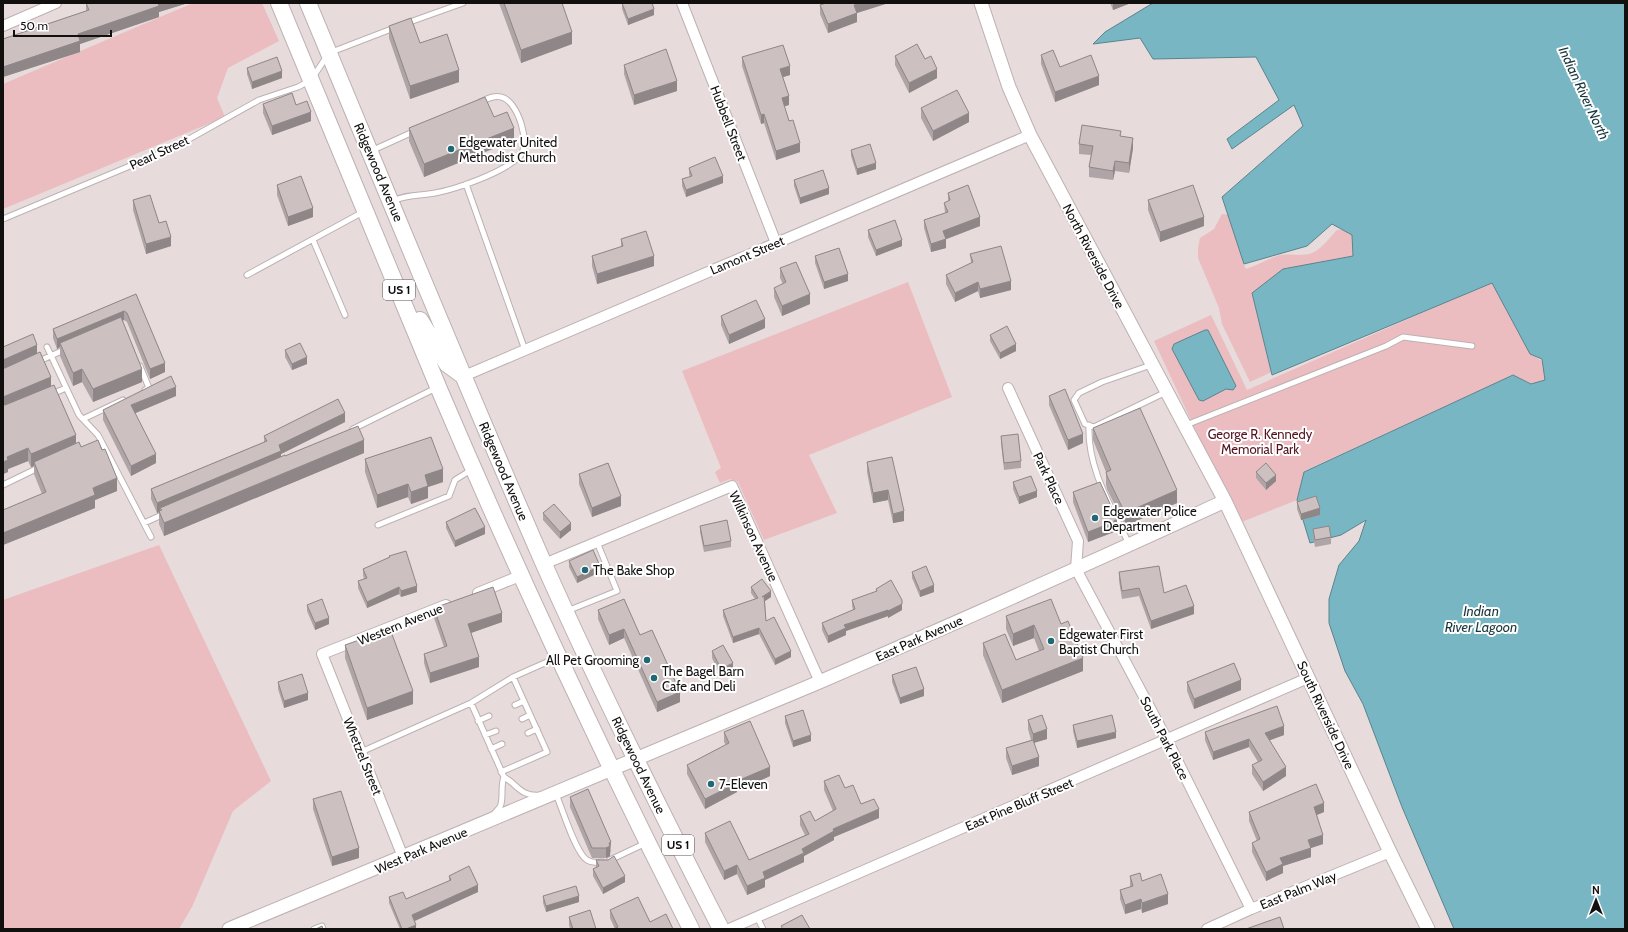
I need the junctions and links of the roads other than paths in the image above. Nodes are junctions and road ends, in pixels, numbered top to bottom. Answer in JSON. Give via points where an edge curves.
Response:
{"nodes":[{"id":1,"x":56,"y":3,"type":"edge"},
{"id":2,"x":279,"y":3,"type":"edge"},
{"id":3,"x":308,"y":3,"type":"edge"},
{"id":4,"x":462,"y":3,"type":"edge"},
{"id":5,"x":682,"y":3,"type":"edge"},
{"id":6,"x":981,"y":3,"type":"edge"},
{"id":7,"x":3,"y":26,"type":"edge"},
{"id":8,"x":329,"y":53,"type":"junction"},
{"id":9,"x":311,"y":80,"type":"junction"},
{"id":10,"x":474,"y":105,"type":"edge"},
{"id":11,"x":424,"y":127,"type":"edge"},
{"id":12,"x":1030,"y":135,"type":"junction"},
{"id":13,"x":370,"y":151,"type":"junction"},
{"id":14,"x":466,"y":184,"type":"junction"},
{"id":15,"x":391,"y":201,"type":"junction"},
{"id":16,"x":365,"y":210,"type":"junction"},
{"id":17,"x":3,"y":219,"type":"edge"},
{"id":18,"x":313,"y":240,"type":"junction"},
{"id":19,"x":776,"y":242,"type":"junction"},
{"id":20,"x":247,"y":275,"type":"dead end"},
{"id":21,"x":403,"y":302,"type":"junction"},
{"id":22,"x":344,"y":315,"type":"dead end"},
{"id":23,"x":73,"y":346,"type":"edge"},
{"id":24,"x":1472,"y":346,"type":"dead end"},
{"id":25,"x":47,"y":347,"type":"dead end"},
{"id":26,"x":525,"y":350,"type":"junction"},
{"id":27,"x":52,"y":356,"type":"junction"},
{"id":28,"x":138,"y":360,"type":"edge"},
{"id":29,"x":1152,"y":364,"type":"junction"},
{"id":30,"x":31,"y":365,"type":"edge"},
{"id":31,"x":464,"y":376,"type":"junction"},
{"id":32,"x":438,"y":387,"type":"junction"},
{"id":33,"x":66,"y":388,"type":"junction"},
{"id":34,"x":1008,"y":388,"type":"dead end"},
{"id":35,"x":142,"y":391,"type":"edge"},
{"id":36,"x":1167,"y":391,"type":"junction"},
{"id":37,"x":45,"y":396,"type":"edge"},
{"id":38,"x":129,"y":398,"type":"edge"},
{"id":39,"x":82,"y":419,"type":"junction"},
{"id":40,"x":1089,"y":425,"type":"junction"},
{"id":41,"x":1185,"y":426,"type":"junction"},
{"id":42,"x":346,"y":433,"type":"edge"},
{"id":43,"x":101,"y":441,"type":"junction"},
{"id":44,"x":94,"y":444,"type":"edge"},
{"id":45,"x":47,"y":464,"type":"edge"},
{"id":46,"x":474,"y":468,"type":"junction"},
{"id":47,"x":3,"y":485,"type":"edge"},
{"id":48,"x":1225,"y":501,"type":"junction"},
{"id":49,"x":166,"y":513,"type":"edge"},
{"id":50,"x":144,"y":523,"type":"junction"},
{"id":51,"x":378,"y":525,"type":"dead end"},
{"id":52,"x":151,"y":537,"type":"dead end"},
{"id":53,"x":597,"y":542,"type":"junction"},
{"id":54,"x":1130,"y":545,"type":"junction"},
{"id":55,"x":544,"y":564,"type":"junction"},
{"id":56,"x":1076,"y":569,"type":"junction"},
{"id":57,"x":522,"y":575,"type":"junction"},
{"id":58,"x":566,"y":611,"type":"junction"},
{"id":59,"x":322,"y":654,"type":"joint"},
{"id":60,"x":559,"y":657,"type":"junction"},
{"id":61,"x":513,"y":677,"type":"junction"},
{"id":62,"x":1308,"y":678,"type":"junction"},
{"id":63,"x":820,"y":682,"type":"junction"},
{"id":64,"x":524,"y":701,"type":"junction"},
{"id":65,"x":471,"y":703,"type":"junction"},
{"id":66,"x":515,"y":705,"type":"dead end"},
{"id":67,"x":530,"y":715,"type":"junction"},
{"id":68,"x":489,"y":716,"type":"dead end"},
{"id":69,"x":522,"y":719,"type":"dead end"},
{"id":70,"x":478,"y":721,"type":"junction"},
{"id":71,"x":537,"y":729,"type":"junction"},
{"id":72,"x":496,"y":730,"type":"dead end"},
{"id":73,"x":528,"y":733,"type":"dead end"},
{"id":74,"x":485,"y":735,"type":"junction"},
{"id":75,"x":1167,"y":740,"type":"junction"},
{"id":76,"x":502,"y":744,"type":"dead end"},
{"id":77,"x":491,"y":749,"type":"junction"},
{"id":78,"x":361,"y":752,"type":"junction"},
{"id":79,"x":636,"y":760,"type":"junction"},
{"id":80,"x":612,"y":770,"type":"junction"},
{"id":81,"x":503,"y":774,"type":"junction"},
{"id":82,"x":556,"y":794,"type":"junction"},
{"id":83,"x":486,"y":822,"type":"junction"},
{"id":84,"x":647,"y":842,"type":"junction"},
{"id":85,"x":1390,"y":852,"type":"junction"},
{"id":86,"x":403,"y":857,"type":"junction"},
{"id":87,"x":1251,"y":909,"type":"junction"},
{"id":88,"x":757,"y":917,"type":"junction"},
{"id":89,"x":237,"y":928,"type":"edge"},
{"id":90,"x":314,"y":929,"type":"edge"},
{"id":91,"x":323,"y":929,"type":"edge"},
{"id":92,"x":691,"y":929,"type":"edge"},
{"id":93,"x":721,"y":929,"type":"edge"},
{"id":94,"x":729,"y":929,"type":"edge"},
{"id":95,"x":763,"y":929,"type":"edge"},
{"id":96,"x":1207,"y":929,"type":"edge"},
{"id":97,"x":1428,"y":929,"type":"edge"}],
"edges":[{"from":1,"to":7,"type":"street"},
{"from":2,"to":9,"type":"main road","name":"Ridgewood Avenue","number":"US 1"},
{"from":3,"to":8,"type":"main road","name":"Ridgewood Avenue","number":"US 1"},
{"from":4,"to":8,"type":"lane"},
{"from":5,"to":19,"type":"street","name":"Hubbell Street"},
{"from":6,"to":12,"type":"street","name":"North Riverside Drive","via":[[1009,87]]},
{"from":8,"to":9,"type":"lane"},
{"from":8,"to":13,"type":"main road","name":"Ridgewood Avenue","number":"US 1"},
{"from":9,"to":16,"type":"main road","name":"Ridgewood Avenue","number":"US 1"},
{"from":9,"to":17,"type":"lane","name":"Pearl Street","via":[[259,100],[173,148]]},
{"from":10,"to":14,"type":"lane","via":[[495,97],[509,100],[516,110],[524,134],[525,147],[520,157],[492,174]]},
{"from":11,"to":13,"type":"lane"},
{"from":12,"to":19,"type":"street","name":"Lamont Street"},
{"from":12,"to":29,"type":"street","name":"North Riverside Drive"},
{"from":13,"to":15,"type":"main road","name":"Ridgewood Avenue","number":"US 1"},
{"from":14,"to":15,"type":"lane","via":[[434,194],[403,196]]},
{"from":14,"to":26,"type":"lane"},
{"from":15,"to":31,"type":"main road","name":"Ridgewood Avenue","number":"US 1"},
{"from":16,"to":18,"type":"lane"},
{"from":16,"to":21,"type":"main road","name":"Ridgewood Avenue","number":"US 1"},
{"from":18,"to":20,"type":"lane"},
{"from":18,"to":22,"type":"lane"},
{"from":19,"to":26,"type":"street","name":"Lamont Street"},
{"from":21,"to":31,"type":"main road","via":[[415,312],[447,364]]},
{"from":21,"to":32,"type":"main road","name":"Ridgewood Avenue","number":"US 1"},
{"from":23,"to":27,"type":"lane"},
{"from":24,"to":41,"type":"lane","via":[[1403,337],[1379,349]]},
{"from":25,"to":27,"type":"lane"},
{"from":26,"to":31,"type":"street","name":"Lamont Street"},
{"from":27,"to":30,"type":"lane"},
{"from":27,"to":33,"type":"lane"},
{"from":28,"to":35,"type":"lane","via":[[149,388]]},
{"from":29,"to":36,"type":"street","name":"North Riverside Drive"},
{"from":29,"to":40,"type":"lane","via":[[1079,393],[1074,400],[1081,418]]},
{"from":31,"to":55,"type":"main road","name":"Ridgewood Avenue","number":"US 1"},
{"from":32,"to":42,"type":"lane"},
{"from":32,"to":46,"type":"main road","name":"Ridgewood Avenue","number":"US 1"},
{"from":33,"to":37,"type":"lane"},
{"from":33,"to":39,"type":"lane"},
{"from":34,"to":56,"type":"street","name":"Park Place","via":[[1078,541]]},
{"from":36,"to":40,"type":"lane","via":[[1094,426]]},
{"from":36,"to":41,"type":"street","name":"North Riverside Drive"},
{"from":38,"to":39,"type":"lane"},
{"from":39,"to":43,"type":"lane"},
{"from":40,"to":54,"type":"lane","via":[[1089,443],[1097,476]]},
{"from":41,"to":48,"type":"street","name":"North Riverside Drive"},
{"from":43,"to":44,"type":"lane"},
{"from":43,"to":50,"type":"lane"},
{"from":45,"to":47,"type":"lane"},
{"from":46,"to":51,"type":"lane","via":[[455,480],[450,496]]},
{"from":46,"to":57,"type":"main road","name":"Ridgewood Avenue","number":"US 1"},
{"from":48,"to":54,"type":"street","name":"East Park Avenue"},
{"from":48,"to":62,"type":"street","name":"South Riverside Drive"},
{"from":49,"to":50,"type":"lane"},
{"from":50,"to":52,"type":"lane"},
{"from":53,"to":55,"type":"street","name":"Wilkinson Avenue"},
{"from":53,"to":58,"type":"lane","via":[[617,591]]},
{"from":53,"to":63,"type":"street","name":"Wilkinson Avenue","via":[[732,486]]},
{"from":54,"to":56,"type":"street","name":"East Park Avenue"},
{"from":55,"to":58,"type":"main road","name":"Ridgewood Avenue","number":"US 1"},
{"from":56,"to":63,"type":"street","name":"East Park Avenue"},
{"from":56,"to":75,"type":"street","name":"South Park Place"},
{"from":57,"to":59,"type":"street","name":"Western Avenue"},
{"from":57,"to":60,"type":"main road","name":"Ridgewood Avenue","number":"US 1"},
{"from":58,"to":79,"type":"main road","name":"Ridgewood Avenue","number":"US 1"},
{"from":59,"to":78,"type":"street","name":"Whetzel Street"},
{"from":60,"to":61,"type":"lane"},
{"from":60,"to":80,"type":"main road","name":"Ridgewood Avenue","number":"US 1"},
{"from":61,"to":64,"type":"lane"},
{"from":61,"to":65,"type":"lane"},
{"from":62,"to":75,"type":"street","name":"East Pine Bluff Street"},
{"from":62,"to":85,"type":"street","name":"South Riverside Drive"},
{"from":63,"to":79,"type":"street","name":"East Park Avenue"},
{"from":64,"to":66,"type":"lane"},
{"from":64,"to":67,"type":"lane"},
{"from":65,"to":70,"type":"lane"},
{"from":65,"to":78,"type":"lane"},
{"from":67,"to":69,"type":"lane"},
{"from":67,"to":71,"type":"lane"},
{"from":68,"to":70,"type":"lane"},
{"from":70,"to":74,"type":"lane"},
{"from":71,"to":73,"type":"lane"},
{"from":71,"to":81,"type":"lane","via":[[547,752]]},
{"from":72,"to":74,"type":"lane"},
{"from":74,"to":77,"type":"lane"},
{"from":75,"to":87,"type":"street","name":"South Park Place"},
{"from":75,"to":88,"type":"street","name":"East Pine Bluff Street"},
{"from":76,"to":77,"type":"lane"},
{"from":77,"to":81,"type":"lane"},
{"from":78,"to":86,"type":"street","name":"Whetzel Street"},
{"from":79,"to":80,"type":"street","name":"East Park Avenue"},
{"from":79,"to":93,"type":"main road","name":"Ridgewood Avenue","number":"US 1"},
{"from":80,"to":82,"type":"street","name":"West Park Avenue"},
{"from":80,"to":84,"type":"main road","name":"Ridgewood Avenue","number":"US 1"},
{"from":81,"to":82,"type":"lane","via":[[525,794]]},
{"from":81,"to":83,"type":"lane","via":[[500,807]]},
{"from":82,"to":83,"type":"street","name":"West Park Avenue"},
{"from":82,"to":84,"type":"lane","via":[[579,852],[586,860],[595,863],[607,862]]},
{"from":83,"to":86,"type":"street","name":"West Park Avenue"},
{"from":84,"to":92,"type":"main road","name":"Ridgewood Avenue","number":"US 1"},
{"from":85,"to":87,"type":"street","name":"East Palm Way"},
{"from":85,"to":97,"type":"street","name":"South Riverside Drive"},
{"from":86,"to":89,"type":"street","name":"West Park Avenue"},
{"from":87,"to":96,"type":"street","name":"East Palm Way"},
{"from":88,"to":94,"type":"street","name":"East Pine Bluff Street"},
{"from":88,"to":95,"type":"lane"},
{"from":90,"to":91,"type":"lane","via":[[322,926]]}]}
